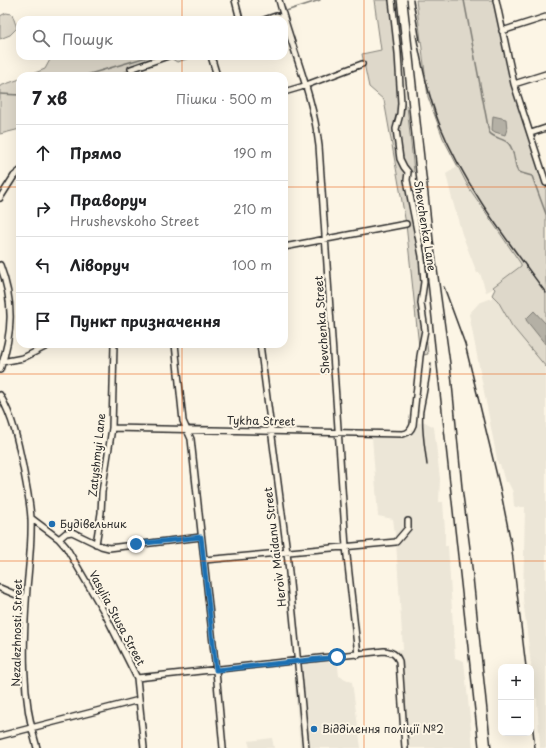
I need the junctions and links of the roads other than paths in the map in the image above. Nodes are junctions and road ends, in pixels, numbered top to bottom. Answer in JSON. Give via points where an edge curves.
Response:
{"nodes":[{"id":1,"x":235,"y":0,"type":"edge"},
{"id":2,"x":279,"y":0,"type":"edge"},
{"id":3,"x":392,"y":0,"type":"edge"},
{"id":4,"x":496,"y":0,"type":"edge"},
{"id":5,"x":239,"y":16,"type":"edge"},
{"id":6,"x":283,"y":16,"type":"edge"},
{"id":7,"x":546,"y":17,"type":"edge"},
{"id":8,"x":288,"y":30,"type":"edge"},
{"id":9,"x":502,"y":31,"type":"junction"},
{"id":10,"x":157,"y":60,"type":"edge"},
{"id":11,"x":212,"y":60,"type":"edge"},
{"id":12,"x":362,"y":64,"type":"dead end"},
{"id":13,"x":131,"y":70,"type":"dead end"},
{"id":14,"x":216,"y":72,"type":"edge"},
{"id":15,"x":546,"y":74,"type":"edge"},
{"id":16,"x":514,"y":84,"type":"junction"},
{"id":17,"x":306,"y":85,"type":"junction"},
{"id":18,"x":288,"y":91,"type":"edge"},
{"id":19,"x":546,"y":128,"type":"edge"},
{"id":20,"x":531,"y":133,"type":"junction"},
{"id":21,"x":16,"y":174,"type":"edge"},
{"id":22,"x":546,"y":182,"type":"edge"},
{"id":23,"x":0,"y":198,"type":"edge"},
{"id":24,"x":406,"y":224,"type":"dead end"},
{"id":25,"x":326,"y":239,"type":"junction"},
{"id":26,"x":288,"y":246,"type":"edge"},
{"id":27,"x":0,"y":264,"type":"edge"},
{"id":28,"x":42,"y":348,"type":"edge"},
{"id":29,"x":114,"y":348,"type":"edge"},
{"id":30,"x":175,"y":348,"type":"edge"},
{"id":31,"x":261,"y":348,"type":"edge"},
{"id":32,"x":2,"y":362,"type":"junction"},
{"id":33,"x":0,"y":370,"type":"edge"},
{"id":34,"x":0,"y":395,"type":"edge"},
{"id":35,"x":2,"y":403,"type":"edge"},
{"id":36,"x":112,"y":428,"type":"junction"},
{"id":37,"x":187,"y":429,"type":"junction"},
{"id":38,"x":271,"y":431,"type":"junction"},
{"id":39,"x":409,"y":432,"type":"joint"},
{"id":40,"x":338,"y":433,"type":"junction"},
{"id":41,"x":31,"y":518,"type":"junction"},
{"id":42,"x":408,"y":521,"type":"dead end"},
{"id":43,"x":201,"y":537,"type":"junction"},
{"id":44,"x":59,"y":539,"type":"junction"},
{"id":45,"x":96,"y":544,"type":"junction"},
{"id":46,"x":346,"y":547,"type":"junction"},
{"id":47,"x":287,"y":552,"type":"junction"},
{"id":48,"x":204,"y":560,"type":"junction"},
{"id":49,"x":0,"y":588,"type":"edge"},
{"id":50,"x":26,"y":598,"type":"junction"},
{"id":51,"x":358,"y":654,"type":"junction"},
{"id":52,"x":296,"y":661,"type":"junction"},
{"id":53,"x":216,"y":670,"type":"junction"},
{"id":54,"x":137,"y":678,"type":"junction"},
{"id":55,"x":139,"y":700,"type":"junction"},
{"id":56,"x":30,"y":728,"type":"junction"},
{"id":57,"x":0,"y":736,"type":"edge"},
{"id":58,"x":37,"y":748,"type":"edge"},
{"id":59,"x":144,"y":748,"type":"edge"},
{"id":60,"x":223,"y":748,"type":"edge"},
{"id":61,"x":306,"y":748,"type":"edge"},
{"id":62,"x":405,"y":748,"type":"edge"}],
"edges":[{"from":1,"to":5,"type":"street"},
{"from":2,"to":6,"type":"street","name":"Shevchenka Street"},
{"from":3,"to":39,"type":"street","name":"Shevchenka Lane","via":[[401,103],[396,126],[397,144],[402,163],[408,172],[424,282],[421,303],[425,330],[413,425]]},
{"from":4,"to":9,"type":"street"},
{"from":7,"to":9,"type":"street"},
{"from":8,"to":17,"type":"street","name":"Shevchenka Street"},
{"from":9,"to":16,"type":"street"},
{"from":10,"to":13,"type":"street"},
{"from":11,"to":14,"type":"street"},
{"from":12,"to":17,"type":"street"},
{"from":15,"to":16,"type":"street"},
{"from":16,"to":20,"type":"street"},
{"from":17,"to":18,"type":"street"},
{"from":17,"to":25,"type":"street","name":"Shevchenka Street","via":[[318,138]]},
{"from":19,"to":20,"type":"street"},
{"from":20,"to":22,"type":"street"},
{"from":21,"to":23,"type":"street"},
{"from":24,"to":25,"type":"street"},
{"from":25,"to":26,"type":"street"},
{"from":25,"to":40,"type":"street","name":"Shevchenka Street"},
{"from":27,"to":32,"type":"street","via":[[11,310],[8,343]]},
{"from":28,"to":32,"type":"street","via":[[23,358]]},
{"from":29,"to":36,"type":"street","name":"Zatyshmyi Lane"},
{"from":30,"to":37,"type":"street","via":[[183,420]]},
{"from":31,"to":38,"type":"street","name":"Heroiv Maidanu Street"},
{"from":32,"to":33,"type":"street"},
{"from":34,"to":35,"type":"street","name":"Nezalezhnosti Street"},
{"from":35,"to":41,"type":"street","name":"Nezalezhnosti Street","via":[[18,440]]},
{"from":36,"to":37,"type":"street","name":"Tykha Street"},
{"from":36,"to":45,"type":"street","name":"Zatyshmyi Lane"},
{"from":37,"to":38,"type":"street","name":"Tykha Street"},
{"from":37,"to":43,"type":"street","via":[[191,439]]},
{"from":38,"to":40,"type":"street","name":"Tykha Street"},
{"from":38,"to":47,"type":"street","name":"Heroiv Maidanu Street"},
{"from":39,"to":40,"type":"street","name":"Tykha Street"},
{"from":40,"to":46,"type":"street","name":"Shevchenka Street"},
{"from":41,"to":44,"type":"street","name":"Vasylia Stusa Street"},
{"from":41,"to":50,"type":"street","name":"Nezalezhnosti Street"},
{"from":42,"to":46,"type":"street","via":[[408,528],[396,542]]},
{"from":43,"to":45,"type":"street","via":[[109,548]]},
{"from":43,"to":48,"type":"street"},
{"from":44,"to":45,"type":"street","via":[[72,532]]},
{"from":44,"to":54,"type":"street","name":"Vasylia Stusa Street","via":[[104,612]]},
{"from":46,"to":47,"type":"street"},
{"from":46,"to":51,"type":"street","name":"Shevchenka Street"},
{"from":47,"to":48,"type":"street"},
{"from":47,"to":52,"type":"street","name":"Heroiv Maidanu Street"},
{"from":48,"to":53,"type":"street"},
{"from":49,"to":50,"type":"street"},
{"from":50,"to":56,"type":"street","name":"Nezalezhnosti Street","via":[[25,670]]},
{"from":51,"to":52,"type":"street"},
{"from":51,"to":62,"type":"street","via":[[388,652],[395,654],[399,661]]},
{"from":52,"to":53,"type":"street"},
{"from":52,"to":61,"type":"street","name":"Heroiv Maidanu Street"},
{"from":53,"to":54,"type":"street"},
{"from":53,"to":60,"type":"street"},
{"from":54,"to":55,"type":"street","name":"Vasylia Stusa Street"},
{"from":55,"to":56,"type":"street"},
{"from":55,"to":59,"type":"street","name":"Vasylia Stusa Street"},
{"from":56,"to":57,"type":"street"},
{"from":56,"to":58,"type":"street","name":"Nezalezhnosti Street"}]}
